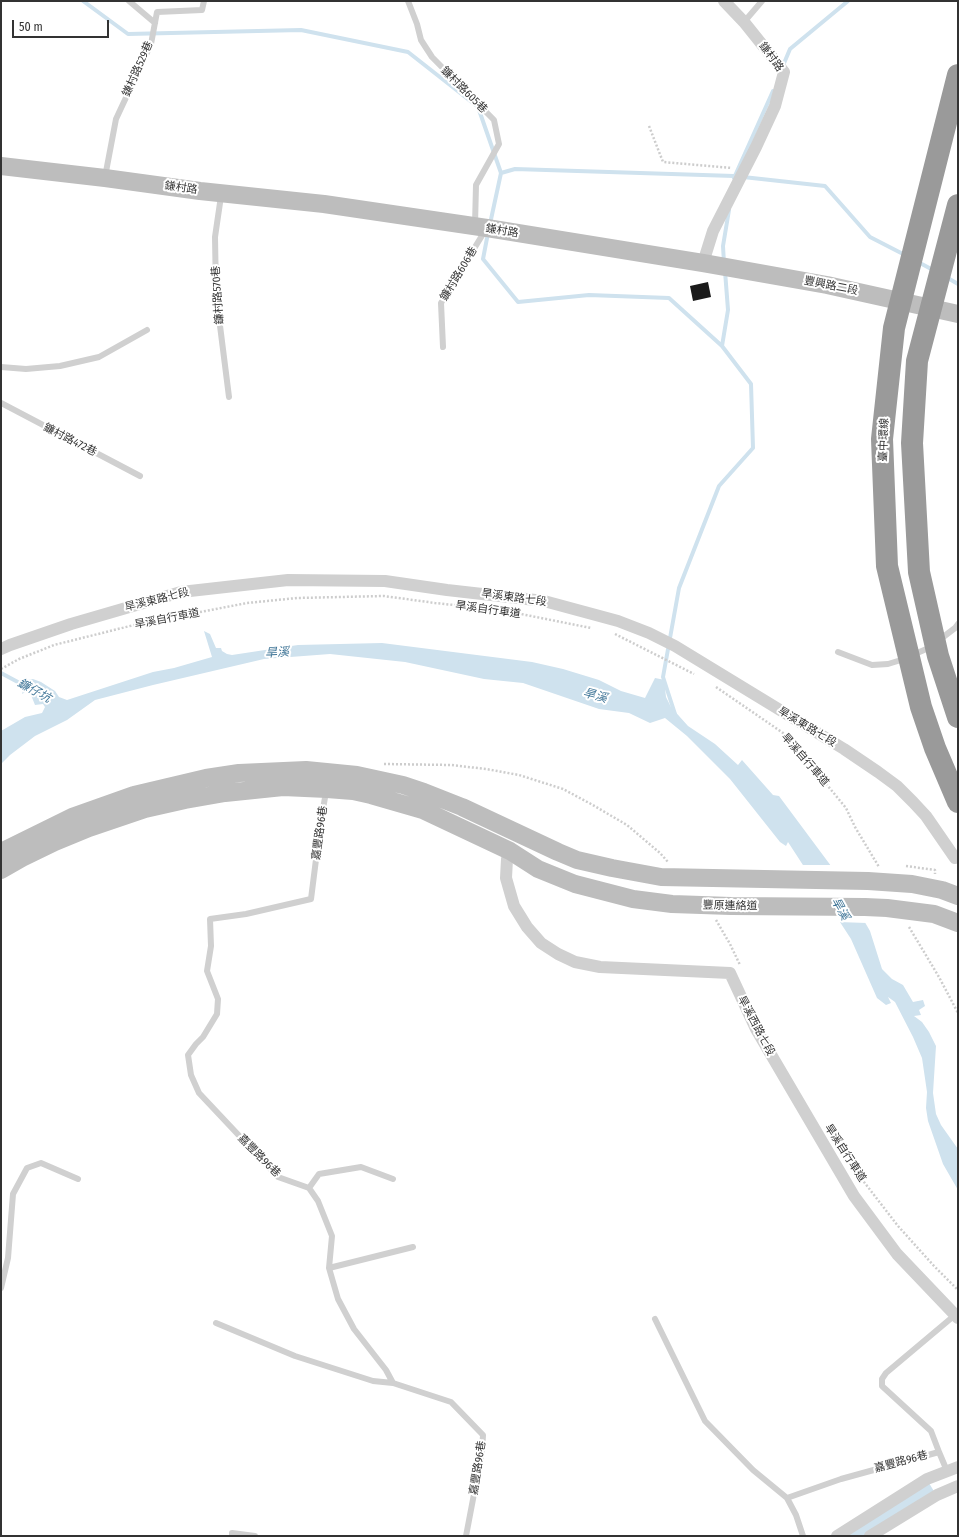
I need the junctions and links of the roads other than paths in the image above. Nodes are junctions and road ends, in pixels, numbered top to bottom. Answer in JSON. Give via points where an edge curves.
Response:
{"nodes":[{"id":1,"x":129,"y":1,"type":"edge"},
{"id":2,"x":204,"y":1,"type":"edge"},
{"id":3,"x":408,"y":1,"type":"edge"},
{"id":4,"x":724,"y":1,"type":"edge"},
{"id":5,"x":762,"y":1,"type":"edge"},
{"id":6,"x":744,"y":22,"type":"junction"},
{"id":7,"x":155,"y":23,"type":"junction"},
{"id":8,"x":958,"y":75,"type":"edge"},
{"id":9,"x":1,"y":166,"type":"edge"},
{"id":10,"x":105,"y":178,"type":"junction"},
{"id":11,"x":222,"y":193,"type":"junction"},
{"id":12,"x":958,"y":205,"type":"edge"},
{"id":13,"x":481,"y":227,"type":"junction"},
{"id":14,"x":703,"y":263,"type":"junction"},
{"id":15,"x":958,"y":314,"type":"edge"},
{"id":16,"x":147,"y":330,"type":"dead end"},
{"id":17,"x":442,"y":347,"type":"dead end"},
{"id":18,"x":1,"y":367,"type":"edge"},
{"id":19,"x":229,"y":397,"type":"dead end"},
{"id":20,"x":1,"y":403,"type":"edge"},
{"id":21,"x":140,"y":476,"type":"dead end"},
{"id":22,"x":958,"y":624,"type":"edge"},
{"id":23,"x":1,"y":649,"type":"edge"},
{"id":24,"x":838,"y":652,"type":"dead end"},
{"id":25,"x":958,"y":717,"type":"edge"},
{"id":26,"x":327,"y":789,"type":"junction"},
{"id":27,"x":958,"y":802,"type":"edge"},
{"id":28,"x":510,"y":851,"type":"junction"},
{"id":29,"x":1,"y":852,"type":"edge"},
{"id":30,"x":955,"y":858,"type":"dead end"},
{"id":31,"x":1,"y":870,"type":"edge"},
{"id":32,"x":958,"y":896,"type":"edge"},
{"id":33,"x":958,"y":923,"type":"edge"},
{"id":34,"x":78,"y":1179,"type":"dead end"},
{"id":35,"x":393,"y":1179,"type":"dead end"},
{"id":36,"x":309,"y":1188,"type":"junction"},
{"id":37,"x":413,"y":1247,"type":"dead end"},
{"id":38,"x":329,"y":1268,"type":"junction"},
{"id":39,"x":1,"y":1288,"type":"edge"},
{"id":40,"x":957,"y":1317,"type":"edge"},
{"id":41,"x":655,"y":1319,"type":"dead end"},
{"id":42,"x":216,"y":1323,"type":"dead end"},
{"id":43,"x":393,"y":1383,"type":"junction"},
{"id":44,"x":939,"y":1452,"type":"junction"},
{"id":45,"x":953,"y":1469,"type":"edge"},
{"id":46,"x":956,"y":1486,"type":"edge"},
{"id":47,"x":787,"y":1498,"type":"junction"},
{"id":48,"x":232,"y":1536,"type":"edge"},
{"id":49,"x":256,"y":1536,"type":"edge"},
{"id":50,"x":466,"y":1536,"type":"edge"},
{"id":51,"x":803,"y":1536,"type":"edge"},
{"id":52,"x":837,"y":1536,"type":"edge"},
{"id":53,"x":870,"y":1536,"type":"edge"}],
"edges":[{"from":1,"to":7,"type":"lane"},
{"from":2,"to":7,"type":"lane","via":[[202,10],[158,12]]},
{"from":3,"to":13,"type":"lane","name":"鐮村路605巷","via":[[421,40],[432,57],[494,120],[499,144],[476,185]]},
{"from":4,"to":6,"type":"street","name":"鎌村路"},
{"from":5,"to":6,"type":"lane"},
{"from":6,"to":14,"type":"street","name":"鎌村路","via":[[784,72],[775,106],[713,231]]},
{"from":7,"to":10,"type":"lane","name":"鎌村路529巷","via":[[151,44],[116,119]]},
{"from":8,"to":27,"type":"highway","name":"臺中環線","via":[[894,328],[882,439],[887,566],[921,707],[934,748]]},
{"from":9,"to":10,"type":"street","name":"鎌村路"},
{"from":10,"to":11,"type":"street","name":"鎌村路"},
{"from":11,"to":13,"type":"street","name":"鎌村路","via":[[324,204]]},
{"from":11,"to":19,"type":"lane","name":"鐮村路570巷","via":[[215,237],[216,294]]},
{"from":12,"to":25,"type":"highway","via":[[917,362],[912,443],[919,572],[938,656]]},
{"from":13,"to":14,"type":"street","name":"鎌村路"},
{"from":13,"to":17,"type":"lane","name":"鐮村路606巷","via":[[441,303]]},
{"from":14,"to":15,"type":"street","name":"豐興路二段","via":[[827,285]]},
{"from":16,"to":18,"type":"lane","via":[[99,357],[60,366],[26,369]]},
{"from":20,"to":21,"type":"lane","name":"鐮村路472巷"},
{"from":22,"to":24,"type":"lane","via":[[931,647],[888,664],[872,665]]},
{"from":23,"to":30,"type":"street","name":"旱溪東路七段","via":[[71,624],[181,592],[288,580],[385,581],[544,602],[618,621],[662,640],[844,749],[897,786],[926,816]]},
{"from":26,"to":28,"type":"street","name":"豐原連絡道","via":[[353,791],[416,808]]},
{"from":26,"to":31,"type":"street","name":"豐原連絡道","via":[[283,787],[246,790],[145,809],[55,842]]},
{"from":26,"to":36,"type":"lane","name":"嘉豐路96巷","via":[[311,899],[246,914],[210,919],[211,946],[207,971],[218,998],[218,1014],[188,1055],[191,1075],[199,1093],[278,1177]]},
{"from":28,"to":33,"type":"street","name":"豐原連絡道","via":[[538,869],[575,884],[645,902],[899,909],[934,914]]},
{"from":28,"to":40,"type":"street","name":"旱溪西路七段","via":[[506,878],[514,906],[541,943],[558,954],[575,962],[600,967],[730,973],[756,1029],[854,1196],[898,1254]]},
{"from":29,"to":32,"type":"street","via":[[72,817],[134,795],[239,773],[306,770],[357,774],[403,785],[455,805],[577,860],[612,868],[661,877],[912,884]]},
{"from":34,"to":39,"type":"lane","via":[[41,1163],[27,1168],[13,1194],[8,1258]]},
{"from":35,"to":36,"type":"lane","via":[[361,1167],[319,1174]]},
{"from":36,"to":38,"type":"lane","via":[[318,1201],[332,1236]]},
{"from":37,"to":38,"type":"lane"},
{"from":38,"to":43,"type":"lane","via":[[338,1298],[354,1329]]},
{"from":40,"to":44,"type":"lane","name":"嘉豐路96巷","via":[[886,1373],[882,1379],[882,1386],[931,1431]]},
{"from":41,"to":47,"type":"lane","via":[[705,1421],[753,1470]]},
{"from":42,"to":43,"type":"lane","via":[[295,1356],[373,1381]]},
{"from":43,"to":50,"type":"lane","name":"嘉豐路96巷","via":[[451,1402],[483,1435]]},
{"from":44,"to":45,"type":"lane"},
{"from":44,"to":47,"type":"lane","name":"嘉豐路96巷","via":[[841,1479]]},
{"from":45,"to":46,"type":"street"},
{"from":45,"to":52,"type":"street","via":[[927,1479]]},
{"from":46,"to":53,"type":"street"},
{"from":47,"to":51,"type":"lane"},
{"from":48,"to":49,"type":"lane","via":[[232,1533]]}]}
